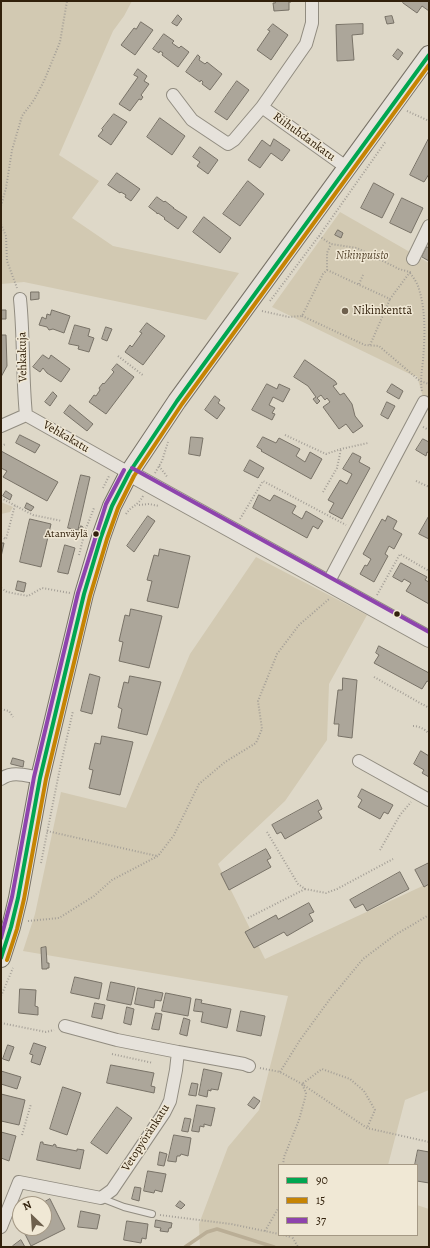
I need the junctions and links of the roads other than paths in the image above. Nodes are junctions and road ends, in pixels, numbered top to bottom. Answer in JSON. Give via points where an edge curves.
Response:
{"nodes":[{"id":1,"x":312,"y":1,"type":"edge"},
{"id":2,"x":429,"y":55,"type":"edge"},
{"id":3,"x":173,"y":95,"type":"dead end"},
{"id":4,"x":262,"y":106,"type":"junction"},
{"id":5,"x":346,"y":167,"type":"junction"},
{"id":6,"x":429,"y":226,"type":"edge"},
{"id":7,"x":413,"y":259,"type":"road end"},
{"id":8,"x":20,"y":299,"type":"road end"},
{"id":9,"x":424,"y":402,"type":"road end"},
{"id":10,"x":26,"y":415,"type":"junction"},
{"id":11,"x":1,"y":426,"type":"edge"},
{"id":12,"x":122,"y":469,"type":"junction"},
{"id":13,"x":331,"y":589,"type":"junction"},
{"id":14,"x":429,"y":639,"type":"edge"},
{"id":15,"x":359,"y":761,"type":"dead end"},
{"id":16,"x":40,"y":778,"type":"junction"},
{"id":17,"x":1,"y":780,"type":"edge"},
{"id":18,"x":429,"y":800,"type":"edge"},
{"id":19,"x":7,"y":962,"type":"edge"},
{"id":20,"x":64,"y":1026,"type":"road end"},
{"id":21,"x":178,"y":1052,"type":"junction"},
{"id":22,"x":249,"y":1066,"type":"road end"},
{"id":23,"x":101,"y":1198,"type":"junction"},
{"id":24,"x":152,"y":1214,"type":"road end"},
{"id":25,"x":1,"y":1228,"type":"edge"}],
"edges":[{"from":1,"to":4,"type":"street","name":"Riihuhdankatu","via":[[312,23],[306,44]]},
{"from":2,"to":5,"type":"main road"},
{"from":3,"to":4,"type":"street","via":[[192,120],[228,144]]},
{"from":4,"to":5,"type":"street","name":"Riihuhdankatu"},
{"from":5,"to":12,"type":"main road","via":[[177,401]]},
{"from":6,"to":7,"type":"street"},
{"from":8,"to":10,"type":"street","name":"Vehkakuja"},
{"from":9,"to":13,"type":"street","via":[[356,530]]},
{"from":10,"to":11,"type":"street"},
{"from":10,"to":12,"type":"street","name":"Vehkakatu"},
{"from":12,"to":13,"type":"street"},
{"from":12,"to":16,"type":"main road","via":[[84,594]]},
{"from":13,"to":14,"type":"street"},
{"from":15,"to":18,"type":"street"},
{"from":16,"to":17,"type":"street","via":[[15,774],[7,775]]},
{"from":16,"to":19,"type":"main road"},
{"from":20,"to":21,"type":"street"},
{"from":21,"to":22,"type":"street"},
{"from":21,"to":23,"type":"street","name":"Vetopyöränkatu","via":[[170,1101],[164,1113],[112,1190]]},
{"from":23,"to":24,"type":"lane"},
{"from":23,"to":25,"type":"street","via":[[19,1182]]}]}
